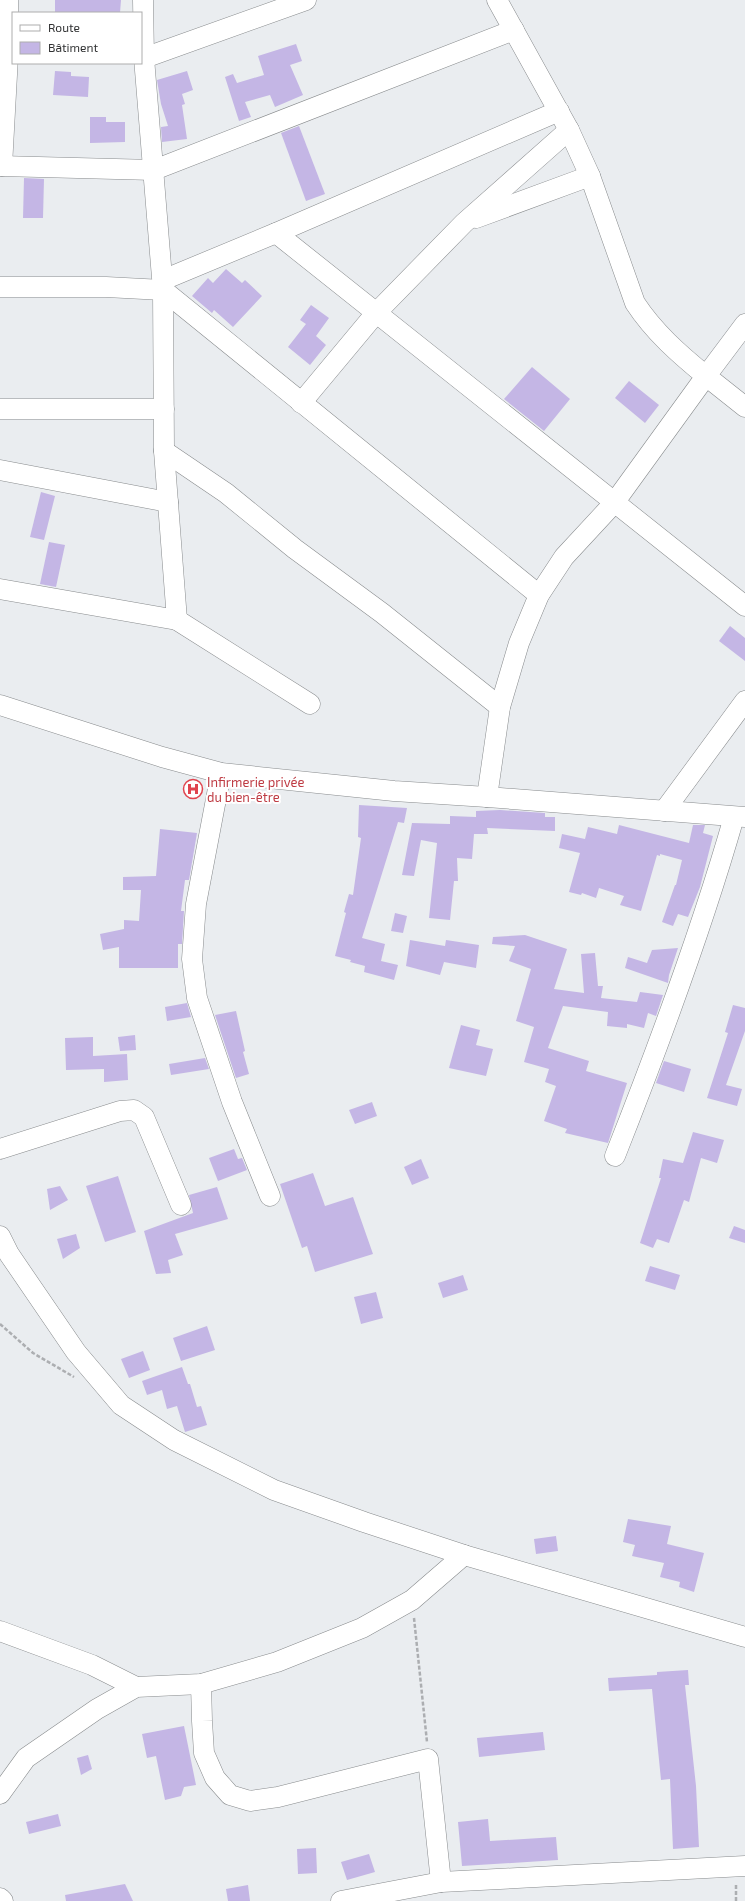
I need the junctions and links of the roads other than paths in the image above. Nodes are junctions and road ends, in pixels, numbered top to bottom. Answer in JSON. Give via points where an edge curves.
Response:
{"nodes":[{"id":1,"x":8,"y":0,"type":"edge"},
{"id":2,"x":143,"y":0,"type":"edge"},
{"id":3,"x":306,"y":0,"type":"edge"},
{"id":4,"x":497,"y":0,"type":"edge"},
{"id":5,"x":514,"y":30,"type":"junction"},
{"id":6,"x":7,"y":38,"type":"edge"},
{"id":7,"x":142,"y":38,"type":"edge"},
{"id":8,"x":144,"y":58,"type":"junction"},
{"id":9,"x":559,"y":111,"type":"junction"},
{"id":10,"x":569,"y":130,"type":"junction"},
{"id":11,"x":1,"y":166,"type":"edge"},
{"id":12,"x":154,"y":170,"type":"junction"},
{"id":13,"x":590,"y":176,"type":"junction"},
{"id":14,"x":464,"y":223,"type":"junction"},
{"id":15,"x":276,"y":234,"type":"junction"},
{"id":16,"x":163,"y":285,"type":"junction"},
{"id":17,"x":0,"y":287,"type":"edge"},
{"id":18,"x":376,"y":313,"type":"junction"},
{"id":19,"x":745,"y":324,"type":"edge"},
{"id":20,"x":706,"y":376,"type":"junction"},
{"id":21,"x":301,"y":403,"type":"junction"},
{"id":22,"x":745,"y":407,"type":"edge"},
{"id":23,"x":0,"y":409,"type":"edge"},
{"id":24,"x":164,"y":409,"type":"junction"},
{"id":25,"x":164,"y":452,"type":"junction"},
{"id":26,"x":0,"y":470,"type":"edge"},
{"id":27,"x":168,"y":502,"type":"junction"},
{"id":28,"x":614,"y":503,"type":"junction"},
{"id":29,"x":0,"y":589,"type":"edge"},
{"id":30,"x":539,"y":594,"type":"junction"},
{"id":31,"x":745,"y":606,"type":"edge"},
{"id":32,"x":177,"y":620,"type":"junction"},
{"id":33,"x":745,"y":701,"type":"edge"},
{"id":34,"x":310,"y":704,"type":"dead end"},
{"id":35,"x":0,"y":706,"type":"edge"},
{"id":36,"x":500,"y":707,"type":"junction"},
{"id":37,"x":221,"y":773,"type":"junction"},
{"id":38,"x":487,"y":796,"type":"junction"},
{"id":39,"x":664,"y":811,"type":"junction"},
{"id":40,"x":740,"y":817,"type":"edge"},
{"id":41,"x":0,"y":1149,"type":"edge"},
{"id":42,"x":615,"y":1156,"type":"dead end"},
{"id":43,"x":270,"y":1196,"type":"dead end"},
{"id":44,"x":181,"y":1205,"type":"dead end"},
{"id":45,"x":0,"y":1236,"type":"edge"},
{"id":46,"x":464,"y":1556,"type":"junction"},
{"id":47,"x":0,"y":1631,"type":"edge"},
{"id":48,"x":745,"y":1637,"type":"edge"},
{"id":49,"x":201,"y":1684,"type":"junction"},
{"id":50,"x":136,"y":1687,"type":"junction"},
{"id":51,"x":0,"y":1794,"type":"edge"},
{"id":52,"x":745,"y":1866,"type":"edge"},
{"id":53,"x":441,"y":1882,"type":"junction"},
{"id":54,"x":0,"y":1898,"type":"edge"},
{"id":55,"x":3,"y":1901,"type":"edge"},
{"id":56,"x":341,"y":1901,"type":"edge"}],
"edges":[{"from":1,"to":6,"type":"street"},
{"from":2,"to":7,"type":"street"},
{"from":3,"to":8,"type":"street"},
{"from":4,"to":5,"type":"street"},
{"from":5,"to":9,"type":"street"},
{"from":5,"to":12,"type":"street"},
{"from":6,"to":11,"type":"street"},
{"from":7,"to":8,"type":"street"},
{"from":8,"to":12,"type":"street"},
{"from":9,"to":10,"type":"street"},
{"from":9,"to":15,"type":"street"},
{"from":10,"to":13,"type":"street"},
{"from":10,"to":14,"type":"street"},
{"from":11,"to":12,"type":"street"},
{"from":12,"to":16,"type":"street"},
{"from":13,"to":14,"type":"street"},
{"from":13,"to":20,"type":"street","via":[[635,303],[659,333]]},
{"from":14,"to":18,"type":"street"},
{"from":15,"to":16,"type":"street"},
{"from":15,"to":18,"type":"street"},
{"from":16,"to":17,"type":"street"},
{"from":16,"to":21,"type":"street"},
{"from":16,"to":24,"type":"street"},
{"from":18,"to":21,"type":"street"},
{"from":18,"to":28,"type":"street"},
{"from":19,"to":20,"type":"street"},
{"from":20,"to":22,"type":"street"},
{"from":20,"to":28,"type":"street"},
{"from":21,"to":30,"type":"street"},
{"from":23,"to":24,"type":"street"},
{"from":24,"to":25,"type":"street"},
{"from":25,"to":27,"type":"street"},
{"from":25,"to":36,"type":"street","via":[[226,493]]},
{"from":26,"to":27,"type":"street"},
{"from":27,"to":32,"type":"street"},
{"from":28,"to":30,"type":"street","via":[[564,558]]},
{"from":28,"to":31,"type":"street"},
{"from":29,"to":32,"type":"street"},
{"from":30,"to":36,"type":"street"},
{"from":32,"to":34,"type":"street"},
{"from":33,"to":39,"type":"street"},
{"from":35,"to":37,"type":"street"},
{"from":36,"to":38,"type":"street"},
{"from":37,"to":38,"type":"street","via":[[394,792]]},
{"from":37,"to":43,"type":"street","via":[[196,904],[192,959],[197,998],[232,1102]]},
{"from":38,"to":39,"type":"street"},
{"from":39,"to":40,"type":"street"},
{"from":40,"to":42,"type":"street"},
{"from":41,"to":44,"type":"street","via":[[120,1110],[134,1110],[144,1117]]},
{"from":45,"to":46,"type":"street","via":[[8,1254],[76,1352],[121,1405],[174,1440],[274,1490]]},
{"from":46,"to":48,"type":"street"},
{"from":46,"to":49,"type":"street","via":[[412,1600],[362,1628],[277,1662]]},
{"from":47,"to":50,"type":"street","via":[[92,1665]]},
{"from":49,"to":50,"type":"street"},
{"from":49,"to":53,"type":"street","via":[[204,1753],[215,1778],[230,1795],[250,1801],[278,1797],[428,1759]]},
{"from":50,"to":51,"type":"street","via":[[97,1709],[26,1758]]},
{"from":52,"to":53,"type":"street"},
{"from":53,"to":56,"type":"street"},
{"from":54,"to":55,"type":"street"}]}
